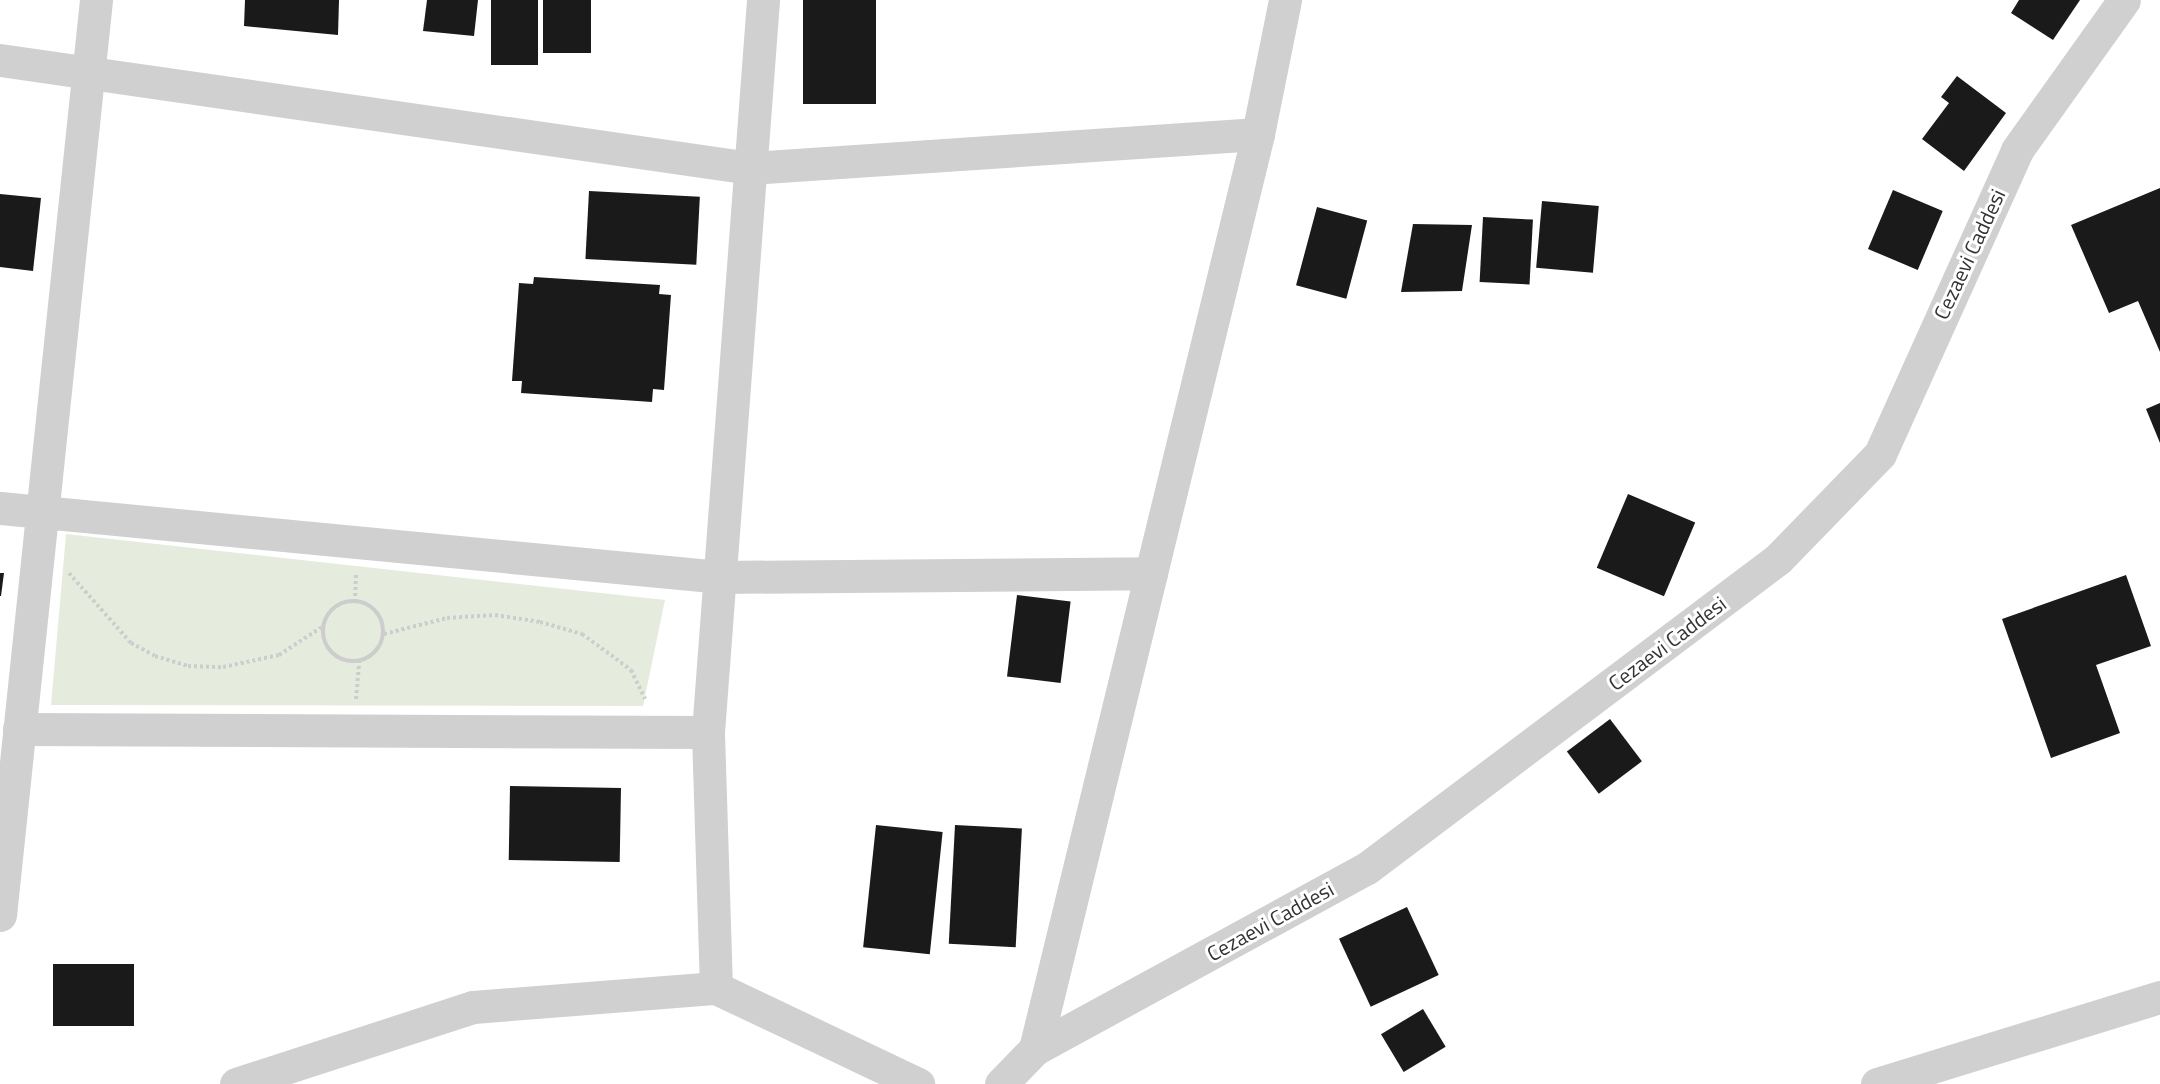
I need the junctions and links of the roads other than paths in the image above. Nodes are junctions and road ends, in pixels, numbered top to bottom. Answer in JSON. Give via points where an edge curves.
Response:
{"nodes":[{"id":1,"x":96,"y":0,"type":"edge"},
{"id":2,"x":763,"y":0,"type":"edge"},
{"id":3,"x":1286,"y":0,"type":"edge"},
{"id":4,"x":2124,"y":0,"type":"edge"},
{"id":5,"x":0,"y":60,"type":"edge"},
{"id":6,"x":88,"y":73,"type":"junction"},
{"id":7,"x":1258,"y":134,"type":"junction"},
{"id":8,"x":750,"y":168,"type":"junction"},
{"id":9,"x":0,"y":508,"type":"edge"},
{"id":10,"x":41,"y":523,"type":"junction"},
{"id":11,"x":1151,"y":573,"type":"junction"},
{"id":12,"x":720,"y":577,"type":"junction"},
{"id":13,"x":20,"y":729,"type":"junction"},
{"id":14,"x":708,"y":732,"type":"junction"},
{"id":15,"x":0,"y":915,"type":"edge"},
{"id":16,"x":716,"y":988,"type":"junction"},
{"id":17,"x":2160,"y":997,"type":"edge"},
{"id":18,"x":1035,"y":1049,"type":"junction"},
{"id":19,"x":236,"y":1084,"type":"edge"},
{"id":20,"x":918,"y":1084,"type":"edge"},
{"id":21,"x":1001,"y":1084,"type":"edge"},
{"id":22,"x":1877,"y":1084,"type":"edge"}],
"edges":[{"from":1,"to":6,"type":"street"},
{"from":2,"to":8,"type":"street"},
{"from":3,"to":7,"type":"street"},
{"from":4,"to":18,"type":"street","name":"Cezaevi Caddesi","via":[[2017,150],[1880,454],[1778,560],[1367,868]]},
{"from":5,"to":6,"type":"street"},
{"from":6,"to":8,"type":"street"},
{"from":6,"to":10,"type":"street"},
{"from":7,"to":8,"type":"street"},
{"from":7,"to":11,"type":"street"},
{"from":8,"to":12,"type":"street"},
{"from":9,"to":10,"type":"street"},
{"from":10,"to":12,"type":"street"},
{"from":10,"to":13,"type":"street"},
{"from":11,"to":12,"type":"street"},
{"from":11,"to":18,"type":"street"},
{"from":12,"to":14,"type":"street"},
{"from":13,"to":14,"type":"street"},
{"from":13,"to":15,"type":"street"},
{"from":14,"to":16,"type":"street"},
{"from":16,"to":19,"type":"street","via":[[473,1007]]},
{"from":16,"to":20,"type":"street"},
{"from":17,"to":22,"type":"street"},
{"from":18,"to":21,"type":"street","name":"Cezaevi Caddesi"}]}
